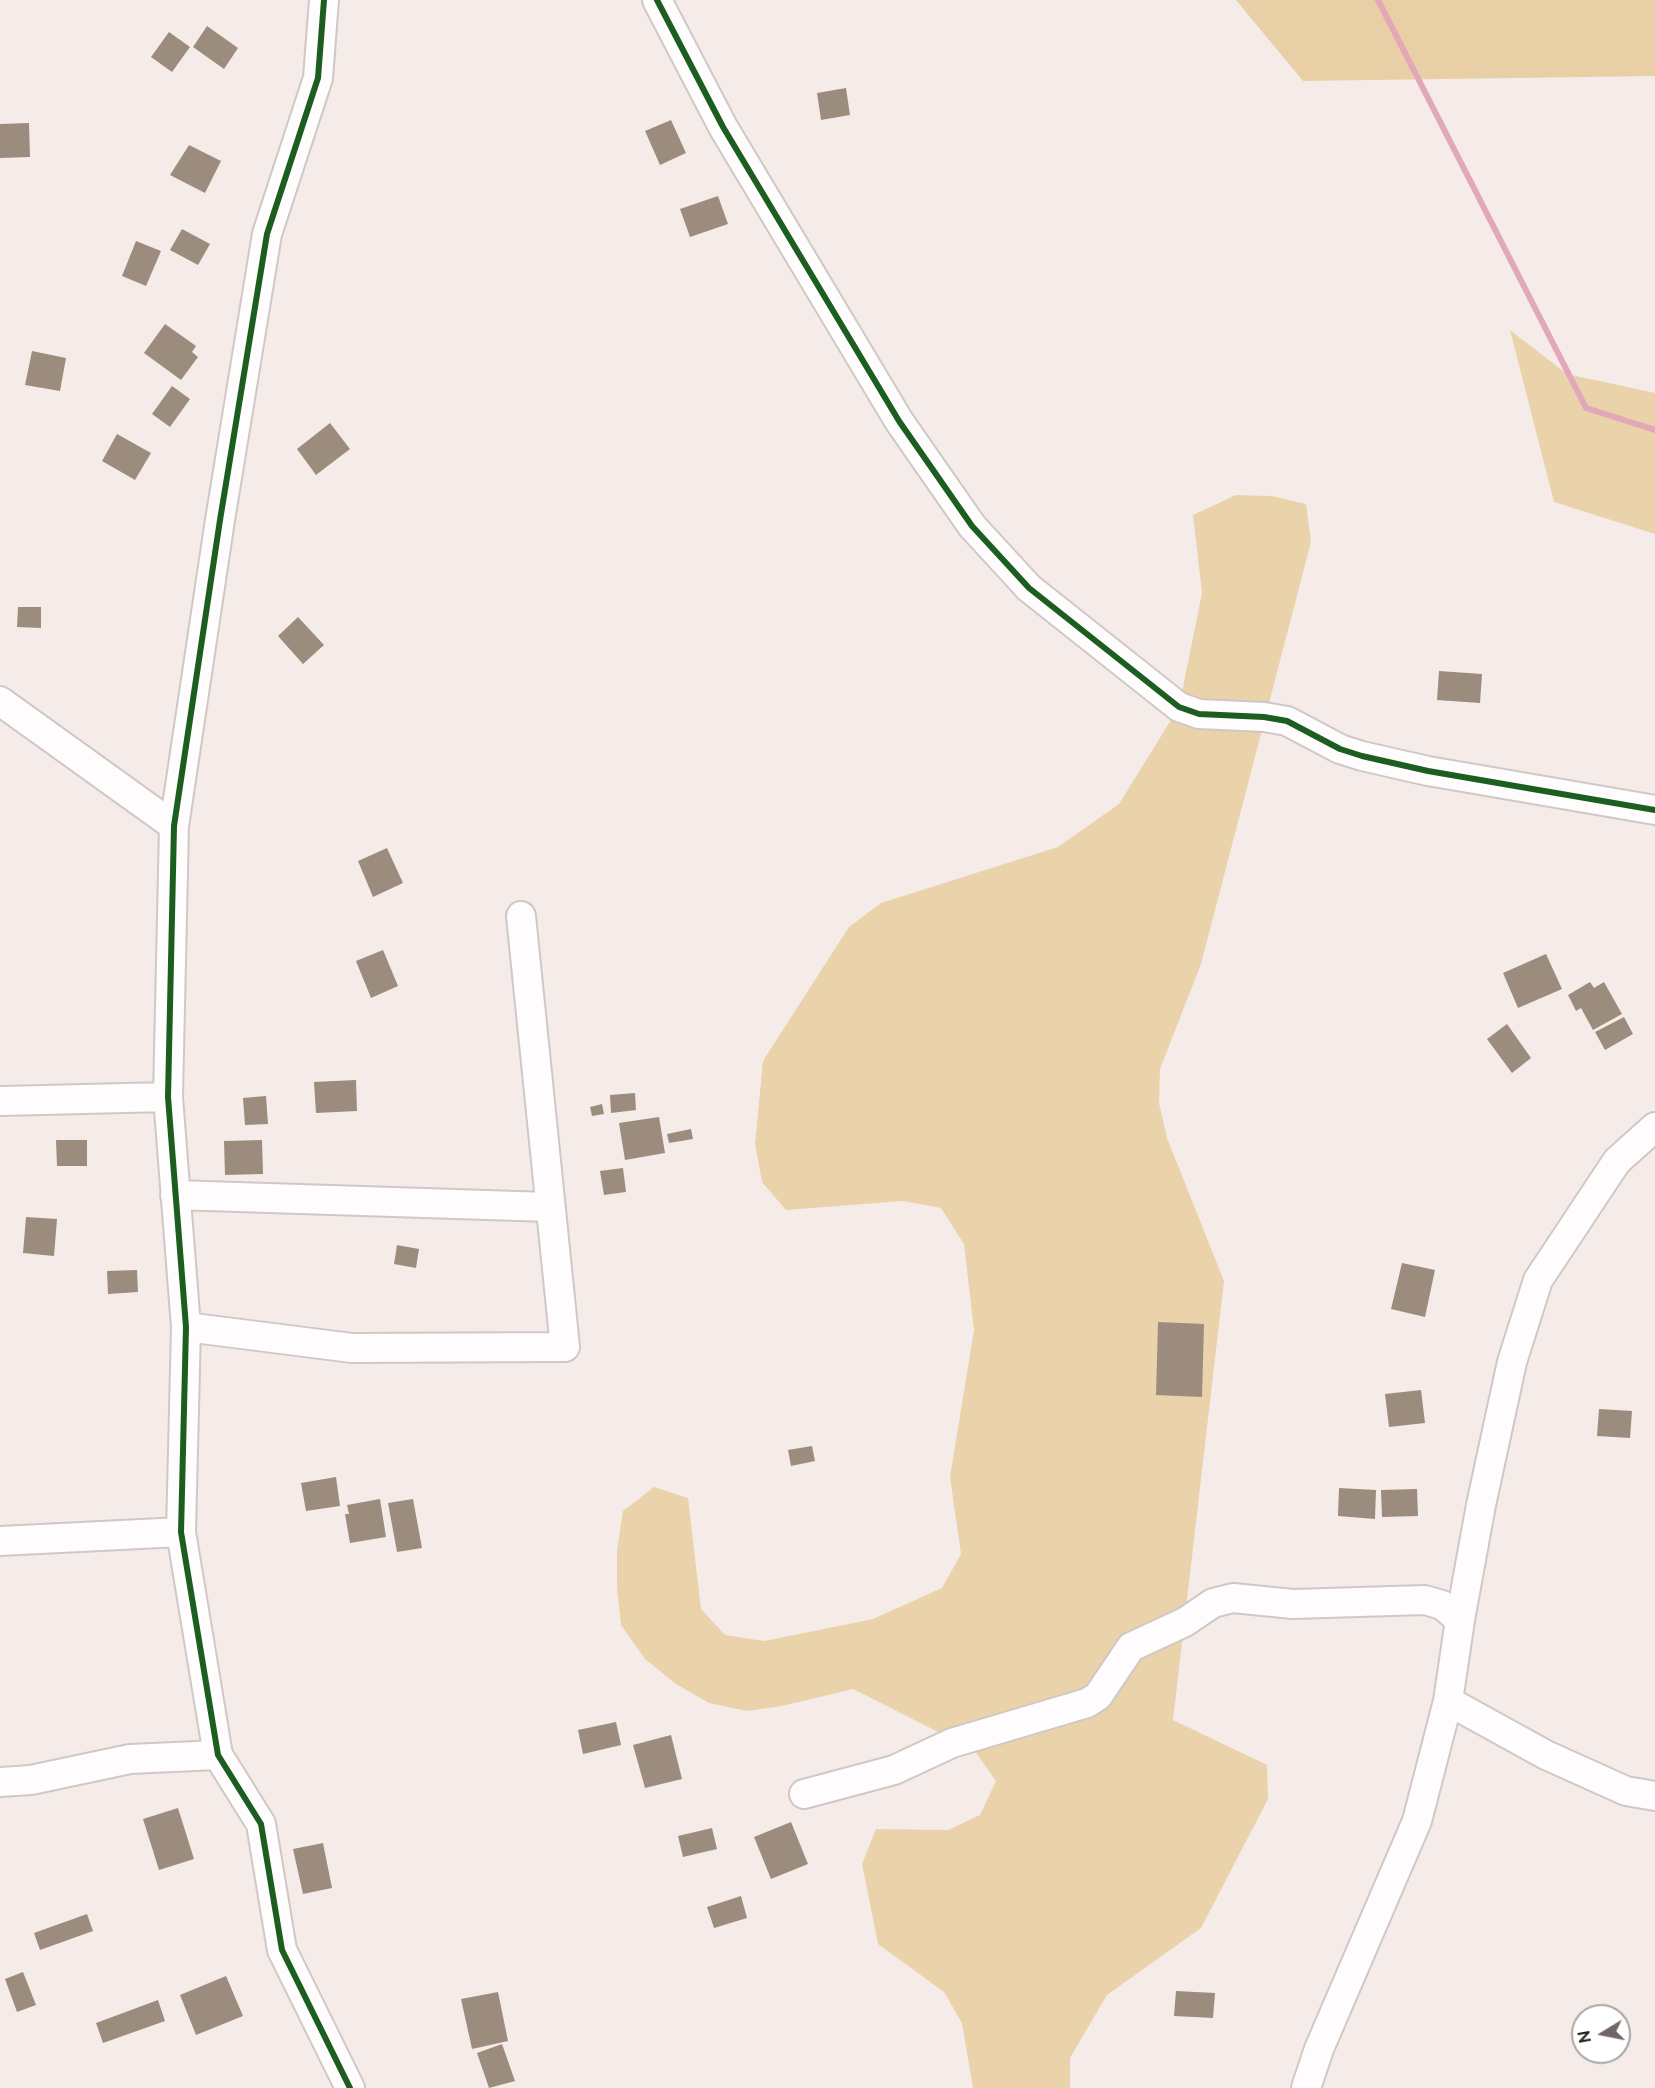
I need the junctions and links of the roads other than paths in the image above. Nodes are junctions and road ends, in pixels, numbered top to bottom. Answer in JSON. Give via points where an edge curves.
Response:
{"nodes":[{"id":1,"x":324,"y":0,"type":"edge"},
{"id":2,"x":657,"y":0,"type":"edge"},
{"id":3,"x":0,"y":701,"type":"edge"},
{"id":4,"x":1655,"y":810,"type":"edge"},
{"id":5,"x":174,"y":825,"type":"junction"},
{"id":6,"x":520,"y":916,"type":"dead end"},
{"id":7,"x":168,"y":1097,"type":"junction"},
{"id":8,"x":0,"y":1101,"type":"edge"},
{"id":9,"x":1655,"y":1126,"type":"edge"},
{"id":10,"x":175,"y":1195,"type":"junction"},
{"id":11,"x":549,"y":1207,"type":"junction"},
{"id":12,"x":186,"y":1327,"type":"junction"},
{"id":13,"x":181,"y":1532,"type":"junction"},
{"id":14,"x":0,"y":1541,"type":"edge"},
{"id":15,"x":1460,"y":1620,"type":"junction"},
{"id":16,"x":1448,"y":1701,"type":"junction"},
{"id":17,"x":218,"y":1755,"type":"junction"},
{"id":18,"x":0,"y":1782,"type":"edge"},
{"id":19,"x":804,"y":1794,"type":"dead end"},
{"id":20,"x":1655,"y":1796,"type":"edge"},
{"id":21,"x":350,"y":2088,"type":"edge"},
{"id":22,"x":1306,"y":2088,"type":"edge"}],
"edges":[{"from":1,"to":5,"type":"street","via":[[318,78],[267,234]]},
{"from":2,"to":4,"type":"street","via":[[723,127],[899,421],[972,526],[1039,595],[1179,707],[1198,714],[1287,721],[1362,756]]},
{"from":3,"to":5,"type":"street"},
{"from":5,"to":7,"type":"street"},
{"from":6,"to":11,"type":"street"},
{"from":7,"to":8,"type":"street"},
{"from":7,"to":10,"type":"street"},
{"from":9,"to":15,"type":"street","via":[[1617,1161],[1538,1280],[1512,1362]]},
{"from":10,"to":11,"type":"street"},
{"from":10,"to":12,"type":"street"},
{"from":11,"to":12,"type":"street","via":[[565,1347],[352,1348]]},
{"from":12,"to":13,"type":"street"},
{"from":13,"to":14,"type":"street"},
{"from":13,"to":17,"type":"street"},
{"from":15,"to":16,"type":"street"},
{"from":15,"to":19,"type":"street","via":[[1442,1605],[1425,1600],[1293,1604],[1233,1598],[1213,1603],[1185,1622],[1131,1647],[1098,1696],[1087,1703],[952,1743],[894,1770]]},
{"from":16,"to":20,"type":"street","via":[[1545,1755],[1626,1791]]},
{"from":16,"to":22,"type":"street","via":[[1417,1821]]},
{"from":17,"to":18,"type":"street","via":[[130,1759],[31,1780]]},
{"from":17,"to":21,"type":"street","via":[[261,1824],[282,1950]]}]}
